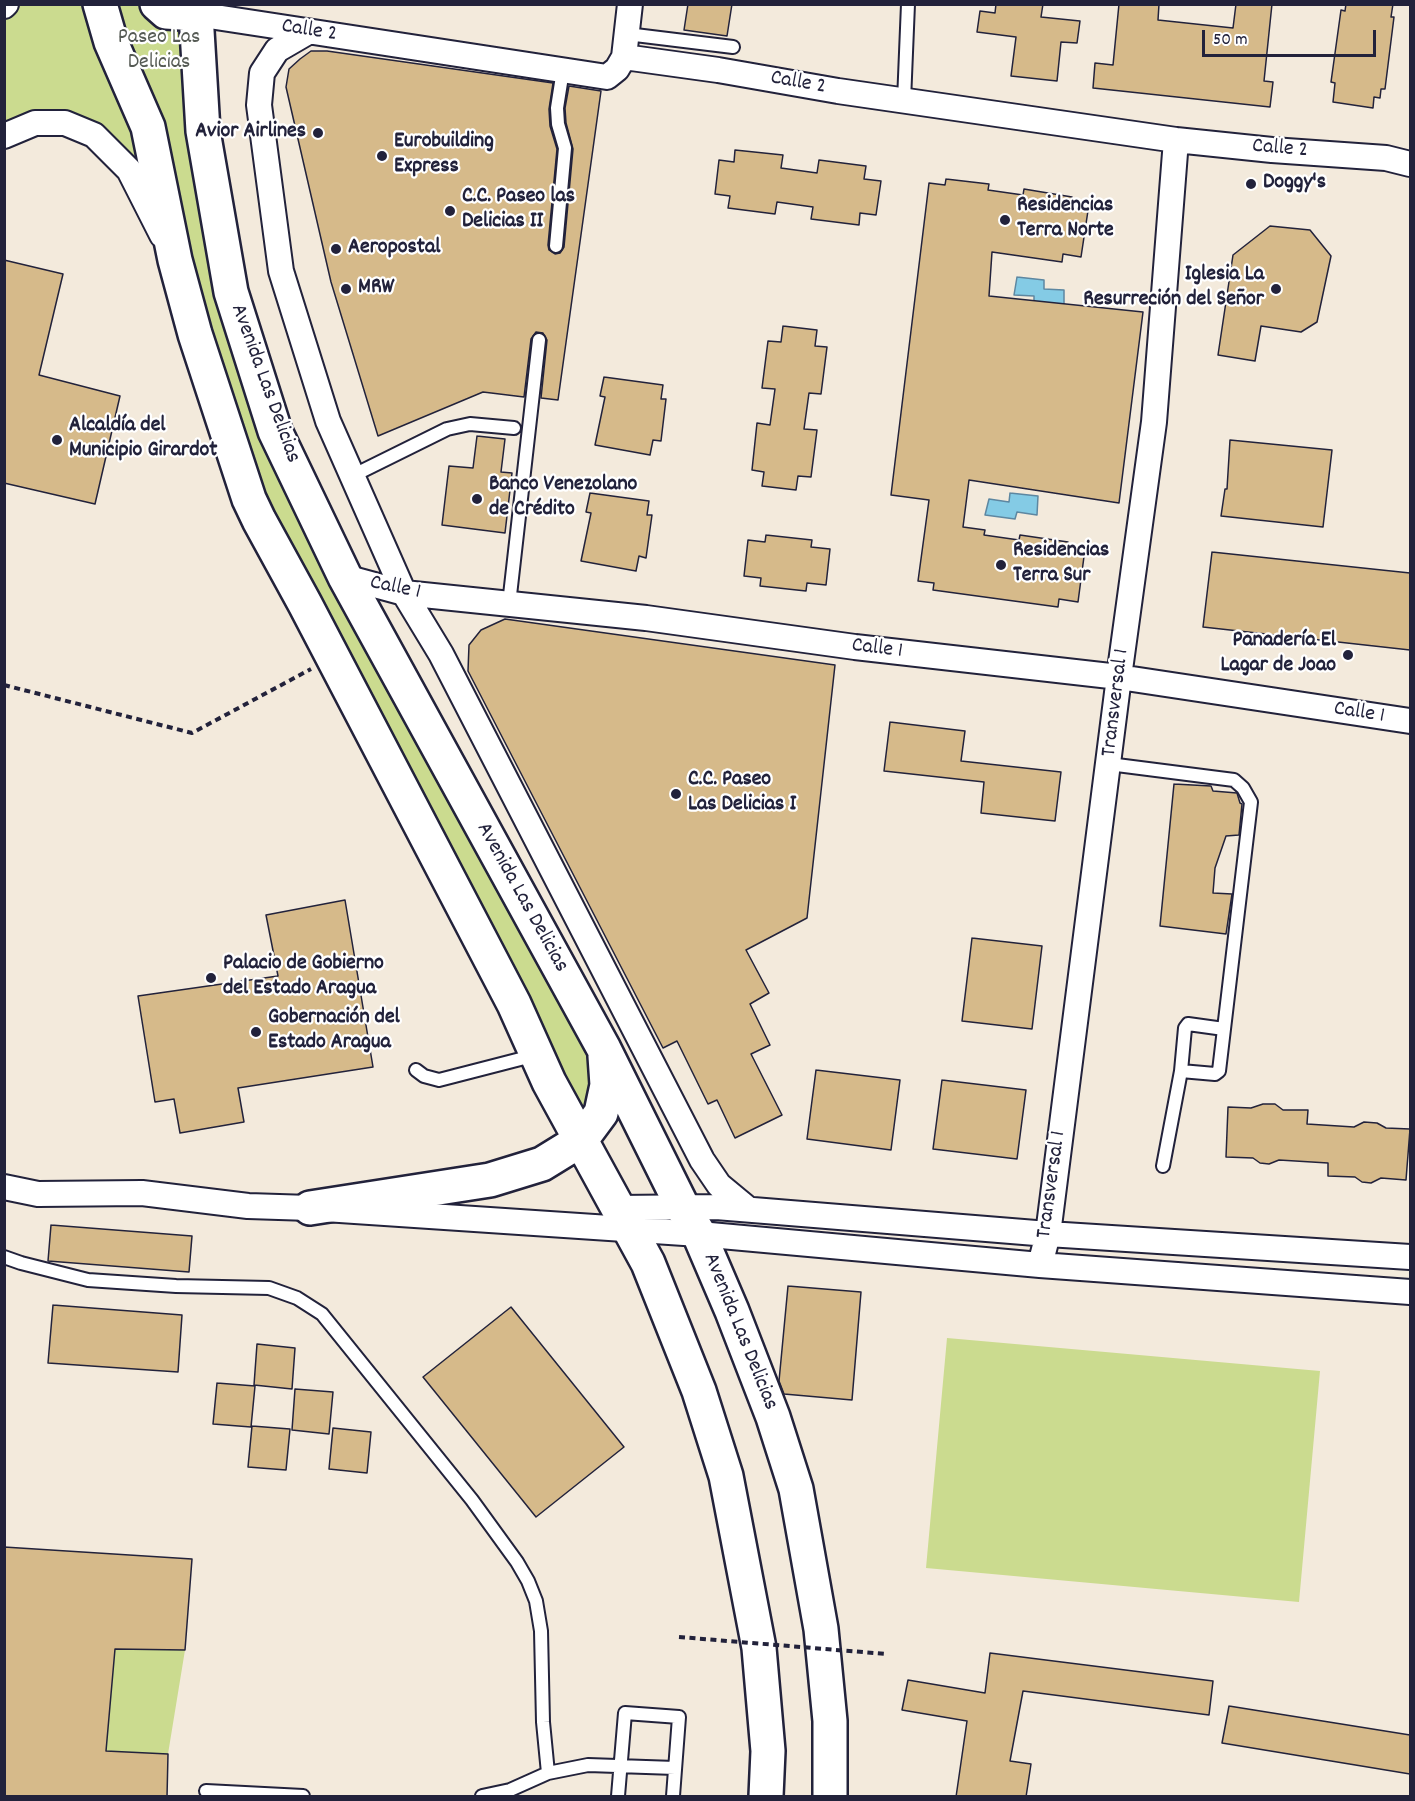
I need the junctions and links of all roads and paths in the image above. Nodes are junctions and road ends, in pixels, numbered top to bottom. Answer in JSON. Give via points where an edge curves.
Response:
{"nodes":[{"id":1,"x":100,"y":4,"type":"edge"},
{"id":2,"x":157,"y":4,"type":"edge"},
{"id":3,"x":630,"y":4,"type":"edge"},
{"id":4,"x":908,"y":4,"type":"edge"},
{"id":5,"x":197,"y":9,"type":"edge"},
{"id":6,"x":308,"y":32,"type":"junction"},
{"id":7,"x":626,"y":46,"type":"junction"},
{"id":8,"x":734,"y":47,"type":"dead end"},
{"id":9,"x":563,"y":70,"type":"junction"},
{"id":10,"x":904,"y":101,"type":"junction"},
{"id":11,"x":4,"y":136,"type":"edge"},
{"id":12,"x":1176,"y":140,"type":"junction"},
{"id":13,"x":1410,"y":164,"type":"edge"},
{"id":14,"x":556,"y":246,"type":"dead end"},
{"id":15,"x":175,"y":260,"type":"junction"},
{"id":16,"x":539,"y":340,"type":"dead end"},
{"id":17,"x":514,"y":428,"type":"dead end"},
{"id":18,"x":352,"y":476,"type":"junction"},
{"id":19,"x":345,"y":577,"type":"junction"},
{"id":20,"x":404,"y":593,"type":"junction"},
{"id":21,"x":509,"y":604,"type":"junction"},
{"id":22,"x":332,"y":658,"type":"junction"},
{"id":23,"x":1119,"y":677,"type":"junction"},
{"id":24,"x":4,"y":685,"type":"edge"},
{"id":25,"x":1410,"y":721,"type":"edge"},
{"id":26,"x":1109,"y":764,"type":"junction"},
{"id":27,"x":1224,"y":1029,"type":"junction"},
{"id":28,"x":604,"y":1049,"type":"junction"},
{"id":29,"x":537,"y":1055,"type":"junction"},
{"id":30,"x":416,"y":1070,"type":"dead end"},
{"id":31,"x":1181,"y":1071,"type":"junction"},
{"id":32,"x":581,"y":1140,"type":"junction"},
{"id":33,"x":1163,"y":1166,"type":"dead end"},
{"id":34,"x":4,"y":1187,"type":"edge"},
{"id":35,"x":310,"y":1208,"type":"junction"},
{"id":36,"x":748,"y":1209,"type":"junction"},
{"id":37,"x":624,"y":1219,"type":"junction"},
{"id":38,"x":691,"y":1221,"type":"junction"},
{"id":39,"x":1048,"y":1234,"type":"junction"},
{"id":40,"x":4,"y":1257,"type":"edge"},
{"id":41,"x":1410,"y":1257,"type":"edge"},
{"id":42,"x":1040,"y":1265,"type":"junction"},
{"id":43,"x":1410,"y":1292,"type":"edge"},
{"id":44,"x":679,"y":1637,"type":"dead end"},
{"id":45,"x":886,"y":1654,"type":"dead end"},
{"id":46,"x":620,"y":1765,"type":"junction"},
{"id":47,"x":675,"y":1768,"type":"junction"},
{"id":48,"x":548,"y":1773,"type":"junction"},
{"id":49,"x":206,"y":1791,"type":"dead end"},
{"id":50,"x":303,"y":1797,"type":"edge"},
{"id":51,"x":482,"y":1797,"type":"edge"},
{"id":52,"x":618,"y":1797,"type":"edge"},
{"id":53,"x":673,"y":1797,"type":"edge"},
{"id":54,"x":766,"y":1797,"type":"edge"},
{"id":55,"x":831,"y":1797,"type":"edge"}],
"edges":[{"from":1,"to":15,"type":"main road","name":"Avenida Las Delicias","via":[[111,42],[148,127]]},
{"from":2,"to":5,"type":"main road","via":[[166,12]]},
{"from":3,"to":7,"type":"street"},
{"from":4,"to":10,"type":"lane"},
{"from":5,"to":6,"type":"street","name":"Calle 2"},
{"from":5,"to":19,"type":"main road","name":"Avenida Las Delicias","via":[[203,131],[231,292],[275,430]]},
{"from":6,"to":9,"type":"street","name":"Calle 2"},
{"from":6,"to":18,"type":"street","via":[[277,50],[262,73],[259,105],[281,271],[328,421]]},
{"from":7,"to":8,"type":"lane"},
{"from":7,"to":9,"type":"street","name":"Calle 2","via":[[617,69],[607,77]]},
{"from":7,"to":10,"type":"street","name":"Calle 2","via":[[718,70]]},
{"from":9,"to":14,"type":"lane","via":[[557,108],[565,148]]},
{"from":10,"to":12,"type":"street","name":"Calle 2"},
{"from":11,"to":15,"type":"street","name":"Avenida Las Delicias","via":[[35,123],[65,123],[94,135],[129,170]]},
{"from":12,"to":13,"type":"street","name":"Calle 2","via":[[1386,158]]},
{"from":12,"to":23,"type":"street","name":"Transversal 1","via":[[1155,422]]},
{"from":15,"to":22,"type":"main road","name":"Avenida Las Delicias","via":[[249,499]]},
{"from":16,"to":21,"type":"lane"},
{"from":17,"to":18,"type":"lane","via":[[470,424],[447,429]]},
{"from":18,"to":20,"type":"street"},
{"from":19,"to":20,"type":"street","name":"Calle 1"},
{"from":19,"to":28,"type":"main road","name":"Avenida Las Delicias"},
{"from":20,"to":21,"type":"street","name":"Calle 1"},
{"from":20,"to":36,"type":"street","via":[[441,654],[702,1161],[718,1185]]},
{"from":21,"to":23,"type":"street","name":"Calle 1"},
{"from":22,"to":24,"type":"path","via":[[192,733]]},
{"from":22,"to":29,"type":"main road","name":"Avenida Las Delicias"},
{"from":23,"to":25,"type":"street","name":"Calle 1"},
{"from":23,"to":26,"type":"street","name":"Transversal 1"},
{"from":26,"to":27,"type":"lane","via":[[1234,780],[1251,802]]},
{"from":26,"to":39,"type":"street","name":"Transversal 1"},
{"from":27,"to":31,"type":"lane","via":[[1219,1071]]},
{"from":27,"to":31,"type":"lane","via":[[1188,1024]]},
{"from":28,"to":32,"type":"main road","via":[[607,1084],[601,1113]]},
{"from":28,"to":38,"type":"main road","name":"Avenida Las Delicias"},
{"from":29,"to":30,"type":"lane","via":[[439,1080]]},
{"from":29,"to":32,"type":"main road","name":"Avenida Las Delicias"},
{"from":31,"to":33,"type":"lane"},
{"from":32,"to":35,"type":"main road","via":[[542,1164],[490,1180]]},
{"from":32,"to":37,"type":"main road","name":"Avenida Las Delicias"},
{"from":34,"to":35,"type":"street","via":[[38,1194],[142,1193],[248,1206]]},
{"from":35,"to":37,"type":"street"},
{"from":36,"to":38,"type":"street","via":[[716,1207]]},
{"from":36,"to":39,"type":"street"},
{"from":37,"to":38,"type":"street"},
{"from":37,"to":54,"type":"main road","name":"Avenida Las Delicias","via":[[648,1263],[699,1391],[726,1476],[759,1648],[768,1750]]},
{"from":38,"to":42,"type":"street"},
{"from":38,"to":55,"type":"main road","name":"Avenida Las Delicias","via":[[732,1311],[796,1489],[822,1641],[830,1721]]},
{"from":39,"to":41,"type":"street"},
{"from":39,"to":42,"type":"street","name":"Transversal 1"},
{"from":40,"to":48,"type":"lane","via":[[88,1280],[269,1288],[297,1298],[321,1314],[472,1500],[528,1581],[541,1631]]},
{"from":42,"to":43,"type":"street"},
{"from":44,"to":45,"type":"path","bridge":true},
{"from":46,"to":47,"type":"lane"},
{"from":46,"to":47,"type":"lane","via":[[625,1713],[680,1717]]},
{"from":46,"to":48,"type":"lane","via":[[588,1765]]},
{"from":46,"to":52,"type":"lane"},
{"from":47,"to":53,"type":"lane"},
{"from":48,"to":51,"type":"lane"},
{"from":49,"to":50,"type":"lane"}]}
